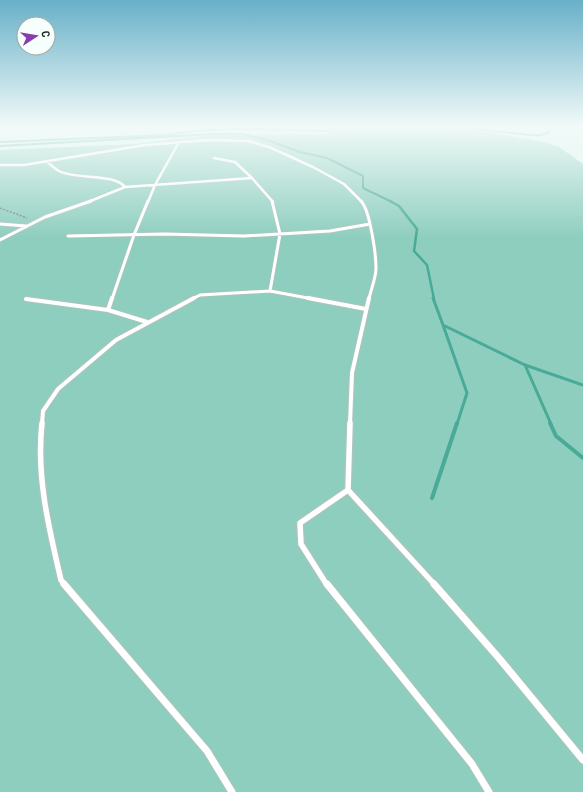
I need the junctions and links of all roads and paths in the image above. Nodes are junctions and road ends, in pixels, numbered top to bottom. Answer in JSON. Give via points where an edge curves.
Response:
{"nodes":[{"id":1,"x":24,"y":164,"type":"edge"},
{"id":2,"x":50,"y":164,"type":"edge"},
{"id":3,"x":167,"y":164,"type":"edge"},
{"id":4,"x":237,"y":164,"type":"edge"},
{"id":5,"x":306,"y":164,"type":"edge"},
{"id":6,"x":0,"y":165,"type":"edge"},
{"id":7,"x":252,"y":178,"type":"junction"},
{"id":8,"x":155,"y":185,"type":"junction"},
{"id":9,"x":125,"y":187,"type":"junction"},
{"id":10,"x":0,"y":208,"type":"edge"},
{"id":11,"x":39,"y":220,"type":"junction"},
{"id":12,"x":0,"y":224,"type":"edge"},
{"id":13,"x":370,"y":224,"type":"junction"},
{"id":14,"x":26,"y":226,"type":"junction"},
{"id":15,"x":280,"y":234,"type":"junction"},
{"id":16,"x":134,"y":235,"type":"junction"},
{"id":17,"x":68,"y":236,"type":"dead end"},
{"id":18,"x":0,"y":240,"type":"edge"},
{"id":19,"x":270,"y":291,"type":"junction"},
{"id":20,"x":26,"y":299,"type":"dead end"},
{"id":21,"x":366,"y":309,"type":"junction"},
{"id":22,"x":108,"y":310,"type":"junction"},
{"id":23,"x":147,"y":322,"type":"junction"},
{"id":24,"x":348,"y":490,"type":"junction"},
{"id":25,"x":583,"y":760,"type":"edge"},
{"id":26,"x":232,"y":792,"type":"edge"},
{"id":27,"x":489,"y":792,"type":"edge"}],
"edges":[{"from":1,"to":6,"type":"lane"},
{"from":2,"to":9,"type":"lane","via":[[59,171],[82,177],[116,180]]},
{"from":3,"to":8,"type":"lane"},
{"from":4,"to":7,"type":"lane"},
{"from":5,"to":13,"type":"lane","via":[[344,184],[365,205]]},
{"from":7,"to":8,"type":"lane"},
{"from":7,"to":15,"type":"lane","via":[[273,202]]},
{"from":8,"to":9,"type":"lane"},
{"from":8,"to":16,"type":"lane"},
{"from":9,"to":11,"type":"lane"},
{"from":10,"to":11,"type":"path"},
{"from":11,"to":14,"type":"lane"},
{"from":12,"to":14,"type":"lane"},
{"from":13,"to":15,"type":"lane","via":[[330,231]]},
{"from":13,"to":21,"type":"lane","via":[[376,269]]},
{"from":14,"to":18,"type":"lane"},
{"from":15,"to":16,"type":"lane"},
{"from":15,"to":19,"type":"lane"},
{"from":16,"to":17,"type":"lane"},
{"from":16,"to":22,"type":"lane"},
{"from":19,"to":21,"type":"lane"},
{"from":19,"to":23,"type":"lane","via":[[200,295]]},
{"from":20,"to":22,"type":"lane"},
{"from":21,"to":24,"type":"lane","via":[[352,373]]},
{"from":22,"to":23,"type":"lane"},
{"from":23,"to":26,"type":"lane","via":[[116,340],[58,389],[43,411],[39,446],[47,521],[61,580],[207,751]]},
{"from":24,"to":25,"type":"lane","via":[[507,666]]},
{"from":24,"to":27,"type":"lane","via":[[300,523],[301,544],[330,589],[472,764]]}]}
